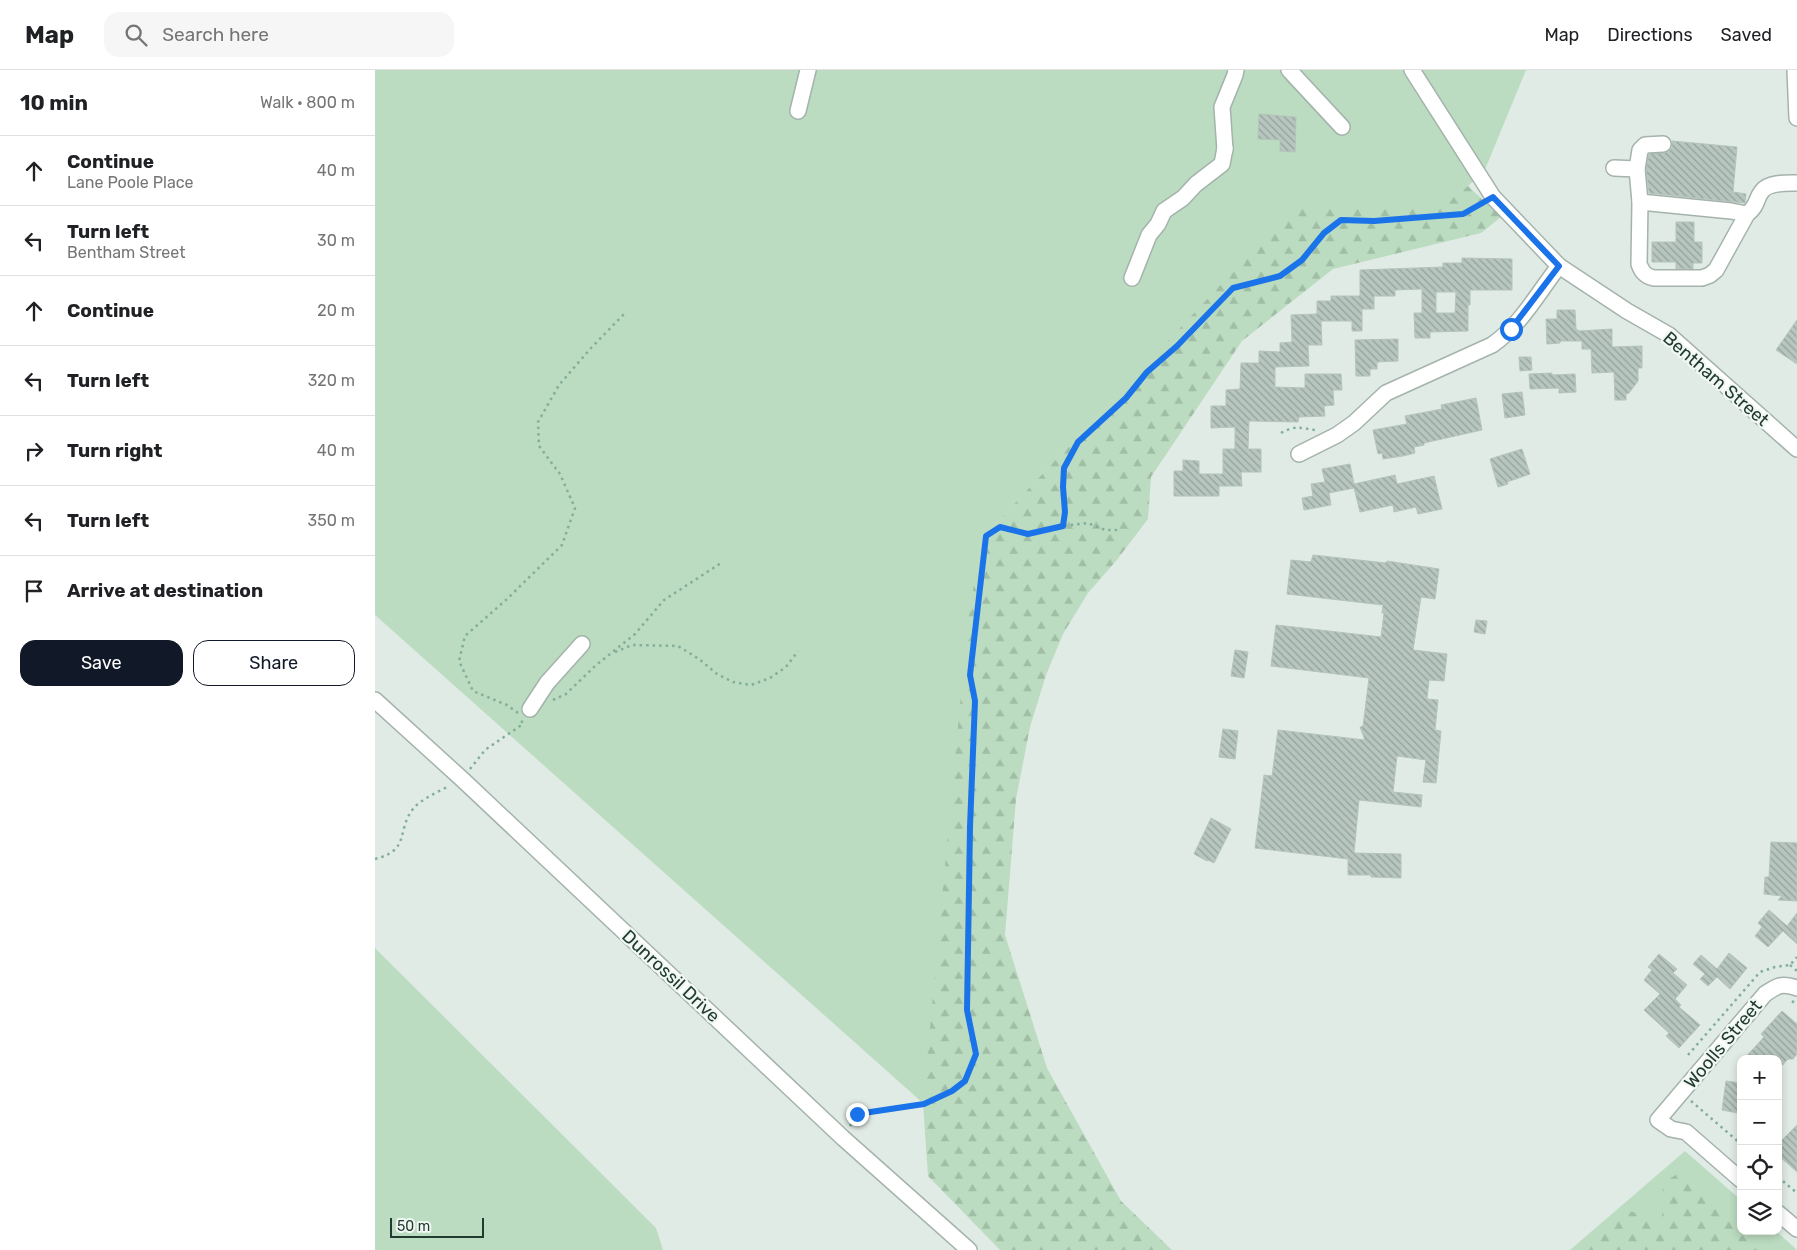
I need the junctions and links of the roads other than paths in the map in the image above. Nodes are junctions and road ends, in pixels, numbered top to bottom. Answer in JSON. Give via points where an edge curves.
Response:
{"nodes":[{"id":1,"x":808,"y":70,"type":"edge"},
{"id":2,"x":1235,"y":70,"type":"edge"},
{"id":3,"x":1289,"y":70,"type":"edge"},
{"id":4,"x":1412,"y":70,"type":"edge"},
{"id":5,"x":1795,"y":70,"type":"edge"},
{"id":6,"x":798,"y":111,"type":"dead end"},
{"id":7,"x":1797,"y":118,"type":"edge"},
{"id":8,"x":1342,"y":128,"type":"dead end"},
{"id":9,"x":1663,"y":144,"type":"dead end"},
{"id":10,"x":1614,"y":168,"type":"dead end"},
{"id":11,"x":1637,"y":169,"type":"junction"},
{"id":12,"x":1797,"y":183,"type":"edge"},
{"id":13,"x":1640,"y":202,"type":"junction"},
{"id":14,"x":1747,"y":214,"type":"junction"},
{"id":15,"x":1559,"y":266,"type":"junction"},
{"id":16,"x":1132,"y":278,"type":"dead end"},
{"id":17,"x":1797,"y":449,"type":"edge"},
{"id":18,"x":1299,"y":454,"type":"dead end"},
{"id":19,"x":582,"y":644,"type":"dead end"},
{"id":20,"x":375,"y":700,"type":"edge"},
{"id":21,"x":525,"y":712,"type":"road end"},
{"id":22,"x":1797,"y":988,"type":"edge"},
{"id":23,"x":1737,"y":1177,"type":"edge"},
{"id":24,"x":1782,"y":1216,"type":"edge"},
{"id":25,"x":1797,"y":1229,"type":"edge"},
{"id":26,"x":969,"y":1250,"type":"edge"}],
"edges":[{"from":1,"to":6,"type":"street"},
{"from":2,"to":16,"type":"street","via":[[1222,107],[1225,149],[1222,164],[1164,211],[1149,235]]},
{"from":3,"to":8,"type":"street"},
{"from":4,"to":15,"type":"street","name":"Bentham Street","via":[[1493,197]]},
{"from":5,"to":7,"type":"street"},
{"from":9,"to":11,"type":"street","via":[[1645,145],[1640,150]]},
{"from":10,"to":11,"type":"street"},
{"from":11,"to":13,"type":"street"},
{"from":12,"to":14,"type":"street","via":[[1769,185],[1762,190],[1755,208]]},
{"from":13,"to":14,"type":"street"},
{"from":13,"to":14,"type":"street","via":[[1639,264],[1642,272],[1655,278],[1702,278],[1709,275]]},
{"from":15,"to":17,"type":"street","name":"Bentham Street","via":[[1669,335]]},
{"from":15,"to":18,"type":"street","via":[[1511,329],[1492,345],[1386,393],[1354,424]]},
{"from":19,"to":21,"type":"street"},
{"from":20,"to":26,"type":"street","name":"Dunrossil Drive","via":[[843,1138]]},
{"from":22,"to":23,"type":"street","name":"Woolls Street","via":[[1786,984],[1765,994],[1657,1120],[1671,1129],[1686,1132]]},
{"from":24,"to":25,"type":"street"}]}
